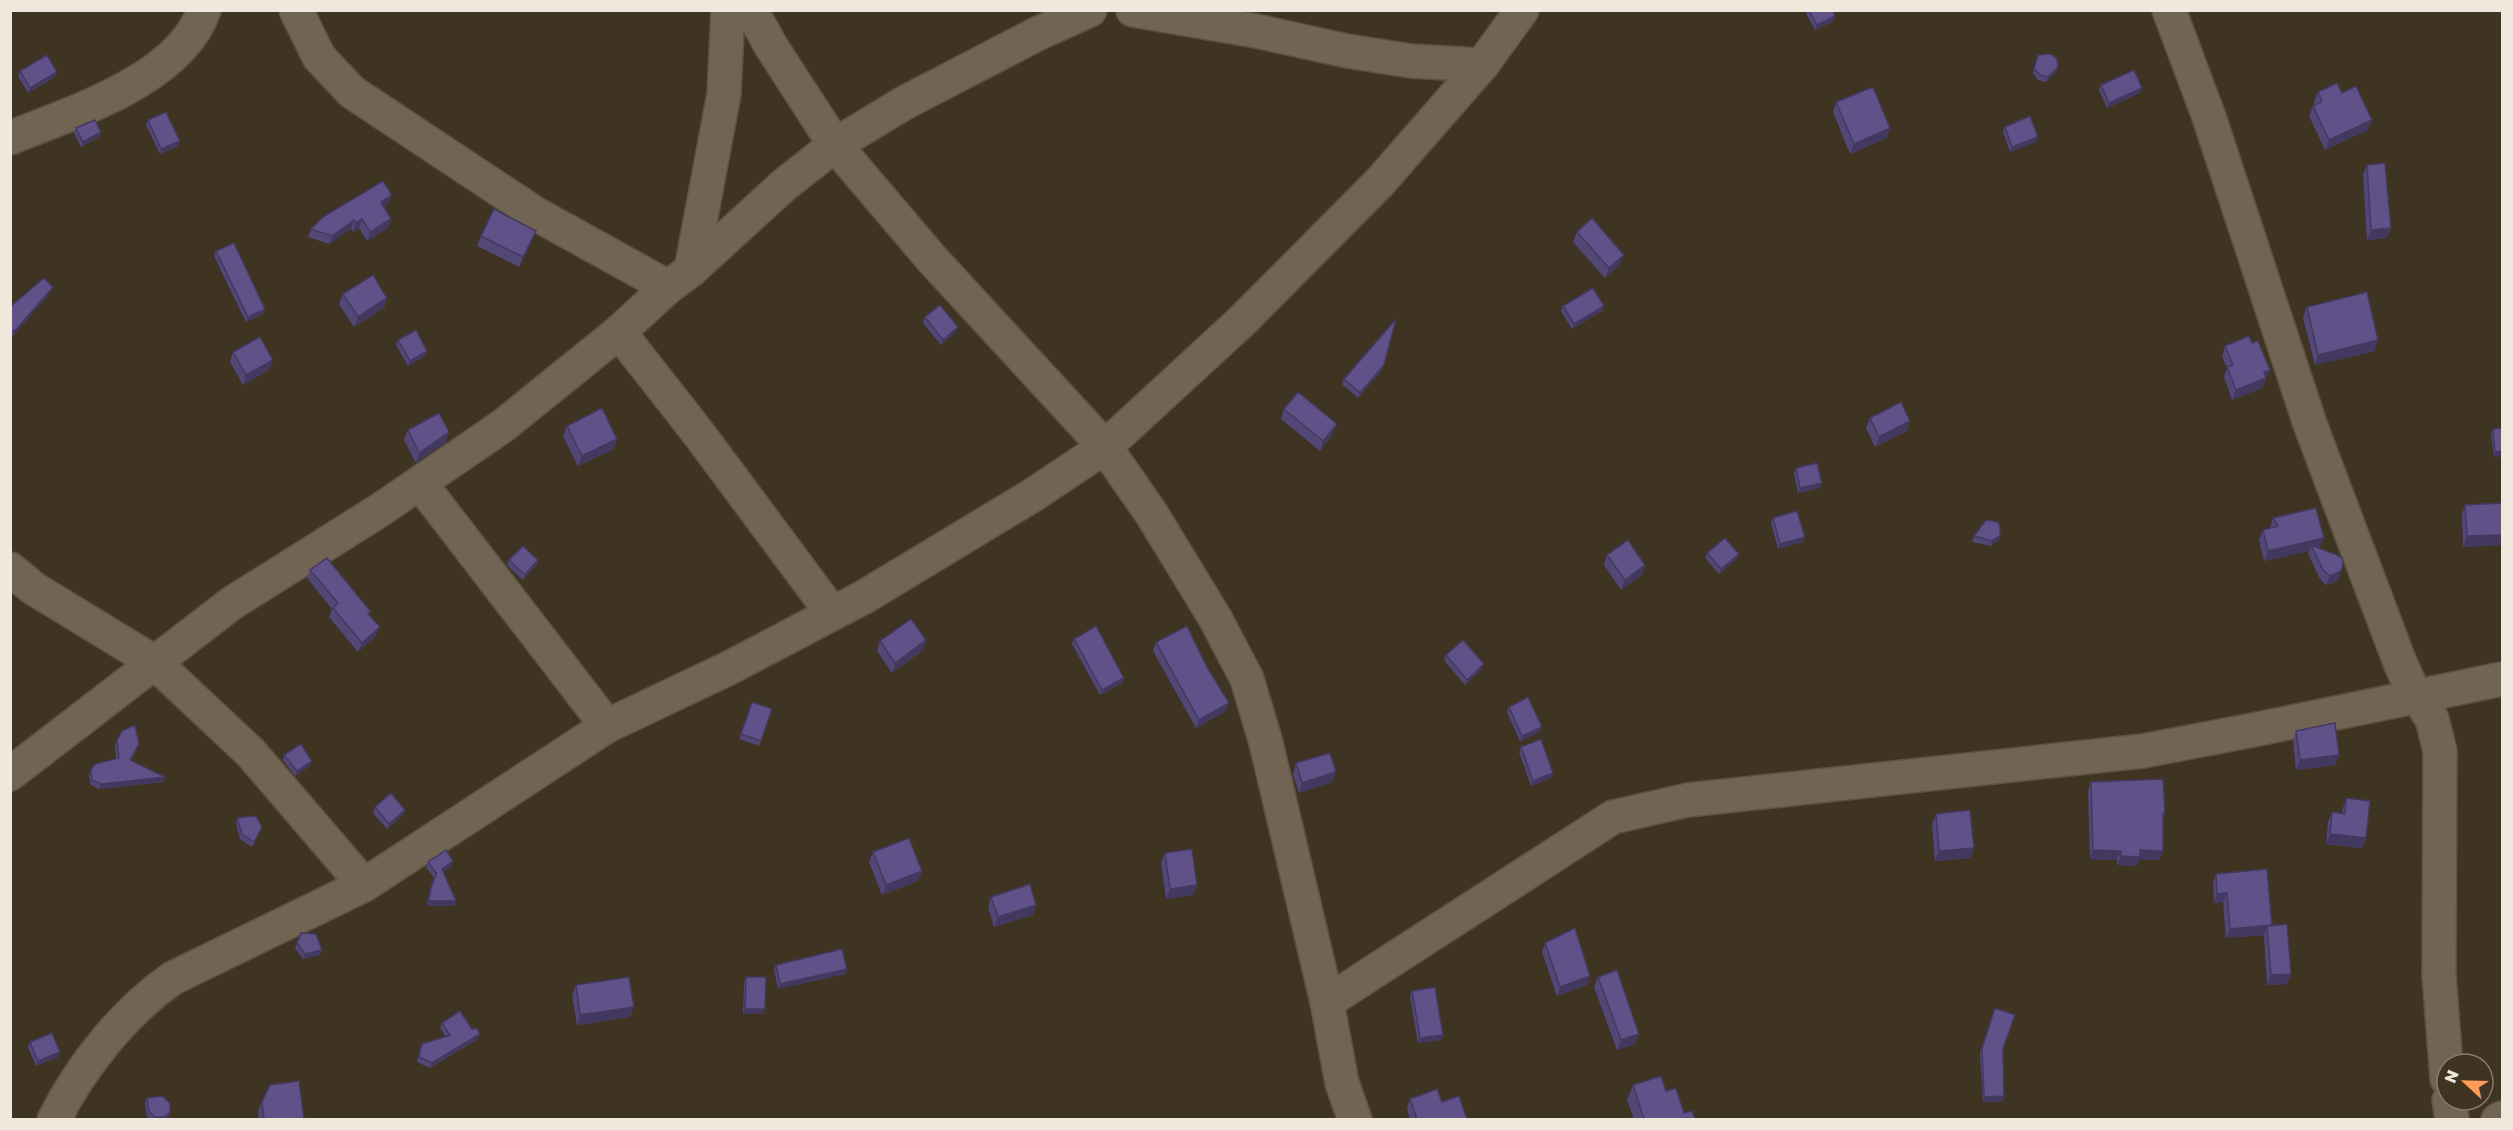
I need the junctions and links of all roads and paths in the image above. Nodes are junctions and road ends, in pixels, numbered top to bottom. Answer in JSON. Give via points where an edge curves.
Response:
{"nodes":[{"id":1,"x":204,"y":10,"type":"edge"},
{"id":2,"x":296,"y":10,"type":"edge"},
{"id":3,"x":728,"y":10,"type":"edge"},
{"id":4,"x":751,"y":10,"type":"edge"},
{"id":5,"x":1090,"y":10,"type":"edge"},
{"id":6,"x":1133,"y":10,"type":"edge"},
{"id":7,"x":1522,"y":10,"type":"edge"},
{"id":8,"x":2169,"y":10,"type":"edge"},
{"id":9,"x":1482,"y":65,"type":"junction"},
{"id":10,"x":10,"y":138,"type":"edge"},
{"id":11,"x":835,"y":145,"type":"junction"},
{"id":12,"x":679,"y":279,"type":"junction"},
{"id":13,"x":619,"y":332,"type":"junction"},
{"id":14,"x":1105,"y":447,"type":"junction"},
{"id":15,"x":420,"y":483,"type":"junction"},
{"id":16,"x":10,"y":569,"type":"edge"},
{"id":17,"x":832,"y":612,"type":"junction"},
{"id":18,"x":154,"y":662,"type":"junction"},
{"id":19,"x":2502,"y":679,"type":"edge"},
{"id":20,"x":2417,"y":697,"type":"junction"},
{"id":21,"x":607,"y":726,"type":"junction"},
{"id":22,"x":10,"y":774,"type":"edge"},
{"id":23,"x":364,"y":885,"type":"junction"},
{"id":24,"x":1327,"y":1002,"type":"junction"},
{"id":25,"x":2445,"y":1052,"type":"edge"},
{"id":26,"x":54,"y":1119,"type":"edge"},
{"id":27,"x":1355,"y":1119,"type":"edge"}],
"edges":[{"from":1,"to":10,"type":"street","via":[[200,24],[169,61],[127,89]]},
{"from":2,"to":12,"type":"street","via":[[319,57],[352,92],[536,214]]},
{"from":3,"to":12,"type":"street","via":[[724,94]]},
{"from":4,"to":11,"type":"street"},
{"from":5,"to":11,"type":"street","via":[[904,103]]},
{"from":6,"to":9,"type":"street","via":[[1347,51],[1411,61]]},
{"from":7,"to":9,"type":"street"},
{"from":8,"to":20,"type":"street","via":[[2209,117],[2310,424],[2399,660]]},
{"from":9,"to":14,"type":"street","via":[[1380,182],[1243,320]]},
{"from":11,"to":12,"type":"street"},
{"from":11,"to":14,"type":"street","via":[[931,258]]},
{"from":12,"to":13,"type":"street"},
{"from":13,"to":15,"type":"street","via":[[504,425]]},
{"from":13,"to":17,"type":"street"},
{"from":14,"to":17,"type":"street","via":[[1033,495],[864,597]]},
{"from":14,"to":24,"type":"street","via":[[1198,589],[1247,679],[1266,743]]},
{"from":15,"to":18,"type":"street","via":[[232,603]]},
{"from":15,"to":21,"type":"street"},
{"from":16,"to":18,"type":"street","via":[[33,588]]},
{"from":17,"to":21,"type":"street","via":[[727,669]]},
{"from":18,"to":22,"type":"street"},
{"from":18,"to":23,"type":"street","via":[[251,753]]},
{"from":19,"to":20,"type":"street"},
{"from":20,"to":24,"type":"street","via":[[2143,751],[1688,800],[1613,817]]},
{"from":20,"to":25,"type":"street","via":[[2432,719],[2440,751],[2439,975]]},
{"from":21,"to":23,"type":"street"},
{"from":23,"to":26,"type":"street","via":[[173,978],[150,994],[104,1046]]},
{"from":24,"to":27,"type":"street","via":[[1342,1083]]}]}
